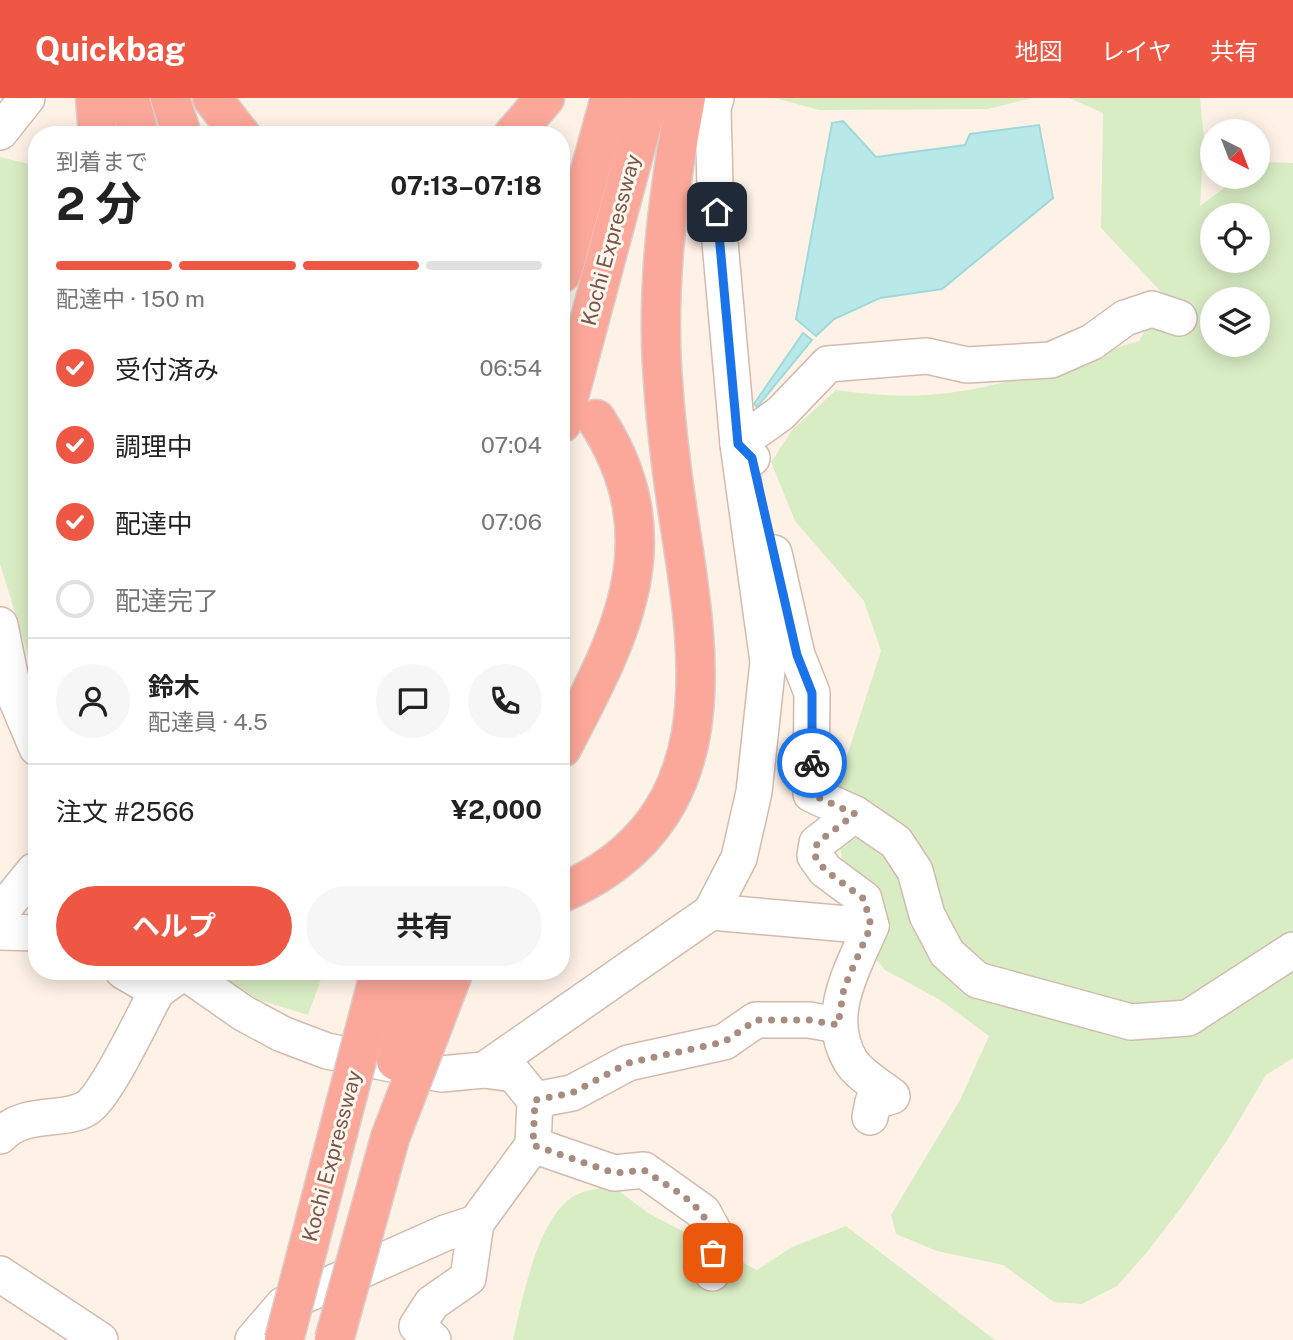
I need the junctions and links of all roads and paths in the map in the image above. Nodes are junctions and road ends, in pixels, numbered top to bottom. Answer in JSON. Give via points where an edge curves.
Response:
{"nodes":[{"id":1,"x":27,"y":98,"type":"edge"},
{"id":2,"x":95,"y":98,"type":"edge"},
{"id":3,"x":130,"y":98,"type":"edge"},
{"id":4,"x":170,"y":98,"type":"edge"},
{"id":5,"x":212,"y":98,"type":"edge"},
{"id":6,"x":545,"y":98,"type":"edge"},
{"id":7,"x":610,"y":98,"type":"edge"},
{"id":8,"x":649,"y":98,"type":"edge"},
{"id":9,"x":686,"y":98,"type":"edge"},
{"id":10,"x":716,"y":98,"type":"edge"},
{"id":11,"x":97,"y":126,"type":"edge"},
{"id":12,"x":137,"y":126,"type":"edge"},
{"id":13,"x":180,"y":126,"type":"edge"},
{"id":14,"x":234,"y":126,"type":"edge"},
{"id":15,"x":521,"y":126,"type":"edge"},
{"id":16,"x":0,"y":132,"type":"edge"},
{"id":17,"x":570,"y":243,"type":"edge"},
{"id":18,"x":1179,"y":318,"type":"dead end"},
{"id":19,"x":575,"y":414,"type":"edge"},
{"id":20,"x":738,"y":444,"type":"junction"},
{"id":21,"x":0,"y":625,"type":"edge"},
{"id":22,"x":28,"y":727,"type":"edge"},
{"id":23,"x":570,"y":732,"type":"edge"},
{"id":24,"x":855,"y":814,"type":"junction"},
{"id":25,"x":28,"y":878,"type":"edge"},
{"id":26,"x":570,"y":889,"type":"edge"},
{"id":27,"x":711,"y":912,"type":"junction"},
{"id":28,"x":0,"y":913,"type":"edge"},
{"id":29,"x":871,"y":926,"type":"junction"},
{"id":30,"x":0,"y":933,"type":"edge"},
{"id":31,"x":28,"y":933,"type":"edge"},
{"id":32,"x":1293,"y":950,"type":"edge"},
{"id":33,"x":174,"y":980,"type":"edge"},
{"id":34,"x":179,"y":980,"type":"edge"},
{"id":35,"x":357,"y":980,"type":"edge"},
{"id":36,"x":378,"y":980,"type":"edge"},
{"id":37,"x":416,"y":980,"type":"edge"},
{"id":38,"x":451,"y":980,"type":"edge"},
{"id":39,"x":838,"y":1025,"type":"junction"},
{"id":40,"x":484,"y":1070,"type":"junction"},
{"id":41,"x":535,"y":1100,"type":"junction"},
{"id":42,"x":870,"y":1117,"type":"dead end"},
{"id":43,"x":0,"y":1136,"type":"edge"},
{"id":44,"x":533,"y":1145,"type":"junction"},
{"id":45,"x":476,"y":1223,"type":"junction"},
{"id":46,"x":302,"y":1269,"type":"junction"},
{"id":47,"x":712,"y":1273,"type":"dead end"},
{"id":48,"x":0,"y":1275,"type":"edge"},
{"id":49,"x":100,"y":1340,"type":"edge"},
{"id":50,"x":253,"y":1340,"type":"edge"},
{"id":51,"x":284,"y":1340,"type":"edge"},
{"id":52,"x":324,"y":1340,"type":"edge"},
{"id":53,"x":334,"y":1340,"type":"edge"},
{"id":54,"x":433,"y":1340,"type":"edge"}],
"edges":[{"from":1,"to":16,"type":"street"},
{"from":2,"to":11,"type":"highway"},
{"from":3,"to":12,"type":"highway"},
{"from":4,"to":13,"type":"highway"},
{"from":5,"to":14,"type":"highway"},
{"from":6,"to":15,"type":"highway"},
{"from":7,"to":17,"type":"highway","name":"Kochi Expressway"},
{"from":8,"to":19,"type":"highway","name":"Kochi Expressway"},
{"from":9,"to":26,"type":"highway","via":[[664,247],[662,364],[671,468],[693,602],[698,681],[695,722],[681,771],[656,817],[618,858]]},
{"from":10,"to":20,"type":"street","via":[[715,186]]},
{"from":18,"to":20,"type":"street","via":[[1152,309],[1125,318],[1092,342],[1051,360],[967,365],[927,356],[828,364],[781,413]]},
{"from":19,"to":23,"type":"highway","via":[[607,437],[628,489],[636,550],[624,618]]},
{"from":20,"to":24,"type":"street","via":[[752,458],[797,655],[812,693],[811,794]]},
{"from":20,"to":27,"type":"street","via":[[768,662],[754,792],[739,858]]},
{"from":21,"to":22,"type":"street","via":[[14,694]]},
{"from":24,"to":29,"type":"street","via":[[817,843],[815,856],[825,870],[864,899]]},
{"from":24,"to":32,"type":"street","via":[[895,842],[915,871],[927,915],[947,953],[977,980],[1131,1022],[1188,1018]]},
{"from":25,"to":28,"type":"street"},
{"from":27,"to":29,"type":"street"},
{"from":27,"to":40,"type":"street"},
{"from":29,"to":39,"type":"street","via":[[844,988]]},
{"from":30,"to":31,"type":"street"},
{"from":33,"to":43,"type":"street","via":[[86,1109],[25,1121],[8,1127]]},
{"from":34,"to":40,"type":"street","via":[[282,1034],[327,1051],[440,1074]]},
{"from":35,"to":46,"type":"highway","bridge":true},
{"from":36,"to":46,"type":"highway","name":"Kochi Expressway","bridge":true},
{"from":37,"to":52,"type":"highway","name":"Kochi Expressway","bridge":true},
{"from":38,"to":53,"type":"highway","bridge":true,"via":[[390,1138]]},
{"from":39,"to":41,"type":"street","via":[[756,1020],[724,1042],[628,1063],[572,1093]]},
{"from":39,"to":42,"type":"street","via":[[851,1062],[891,1096],[873,1102]]},
{"from":40,"to":41,"type":"street","via":[[514,1074]]},
{"from":41,"to":44,"type":"street"},
{"from":44,"to":45,"type":"street"},
{"from":44,"to":47,"type":"street","via":[[614,1173],[644,1170],[703,1212],[715,1234]]},
{"from":45,"to":50,"type":"street","via":[[283,1305]]},
{"from":45,"to":54,"type":"street","via":[[468,1278],[432,1303],[417,1326]]},
{"from":46,"to":51,"type":"highway","name":"Kochi Expressway","bridge":true},
{"from":48,"to":49,"type":"street"}]}
